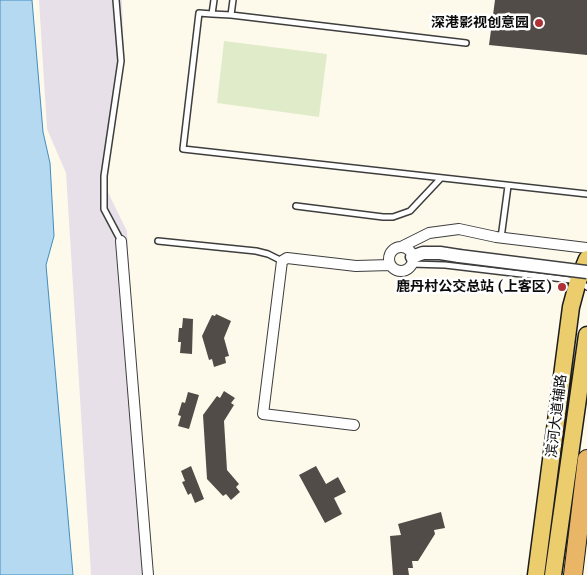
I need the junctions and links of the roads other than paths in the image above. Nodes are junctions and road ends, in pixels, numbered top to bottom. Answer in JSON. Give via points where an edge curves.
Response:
{"nodes":[{"id":1,"x":116,"y":0,"type":"edge"},
{"id":2,"x":214,"y":0,"type":"edge"},
{"id":3,"x":233,"y":0,"type":"edge"},
{"id":4,"x":212,"y":14,"type":"junction"},
{"id":5,"x":231,"y":15,"type":"junction"},
{"id":6,"x":466,"y":44,"type":"dead end"},
{"id":7,"x":441,"y":178,"type":"junction"},
{"id":8,"x":508,"y":186,"type":"junction"},
{"id":9,"x":587,"y":194,"type":"edge"},
{"id":10,"x":296,"y":206,"type":"dead end"},
{"id":11,"x":501,"y":238,"type":"junction"},
{"id":12,"x":121,"y":241,"type":"joint"},
{"id":13,"x":158,"y":241,"type":"dead end"},
{"id":14,"x":401,"y":247,"type":"junction"},
{"id":15,"x":587,"y":248,"type":"edge"},
{"id":16,"x":587,"y":259,"type":"edge"},
{"id":17,"x":282,"y":261,"type":"junction"},
{"id":18,"x":412,"y":261,"type":"junction"},
{"id":19,"x":390,"y":265,"type":"junction"},
{"id":20,"x":584,"y":280,"type":"edge"},
{"id":21,"x":587,"y":296,"type":"edge"},
{"id":22,"x":571,"y":307,"type":"junction"},
{"id":23,"x":587,"y":335,"type":"edge"},
{"id":24,"x":354,"y":424,"type":"dead end"},
{"id":25,"x":587,"y":459,"type":"edge"},
{"id":26,"x":574,"y":573,"type":"edge"},
{"id":27,"x":148,"y":575,"type":"edge"},
{"id":28,"x":536,"y":575,"type":"edge"},
{"id":29,"x":553,"y":575,"type":"edge"}],
"edges":[{"from":1,"to":12,"type":"lane","via":[[121,61],[104,176],[104,209]]},
{"from":2,"to":4,"type":"lane"},
{"from":3,"to":5,"type":"lane"},
{"from":4,"to":5,"type":"lane"},
{"from":4,"to":7,"type":"lane","via":[[199,13],[183,149]]},
{"from":5,"to":6,"type":"lane"},
{"from":7,"to":8,"type":"lane"},
{"from":7,"to":10,"type":"lane","via":[[410,211],[393,216]]},
{"from":8,"to":9,"type":"lane"},
{"from":8,"to":11,"type":"lane"},
{"from":11,"to":14,"type":"street","via":[[459,229],[430,233]]},
{"from":11,"to":15,"type":"street"},
{"from":12,"to":27,"type":"street"},
{"from":13,"to":17,"type":"lane","via":[[256,252]]},
{"from":14,"to":18,"type":"street","via":[[408,250]]},
{"from":14,"to":19,"type":"street","via":[[391,253]]},
{"from":16,"to":20,"type":"main road","name":"滨河大道辅路"},
{"from":17,"to":19,"type":"street","via":[[287,258],[356,266]]},
{"from":17,"to":24,"type":"street","via":[[263,414]]},
{"from":18,"to":19,"type":"street","via":[[406,270],[399,271]]},
{"from":18,"to":20,"type":"lane"},
{"from":18,"to":20,"type":"street","bridge":true,"via":[[423,253],[440,253]]},
{"from":20,"to":22,"type":"main road","name":"滨河大道辅路"},
{"from":21,"to":22,"type":"main road"},
{"from":22,"to":28,"type":"main road","name":"滨河大道辅路"},
{"from":23,"to":29,"type":"main road"},
{"from":25,"to":26,"type":"highway"}]}
